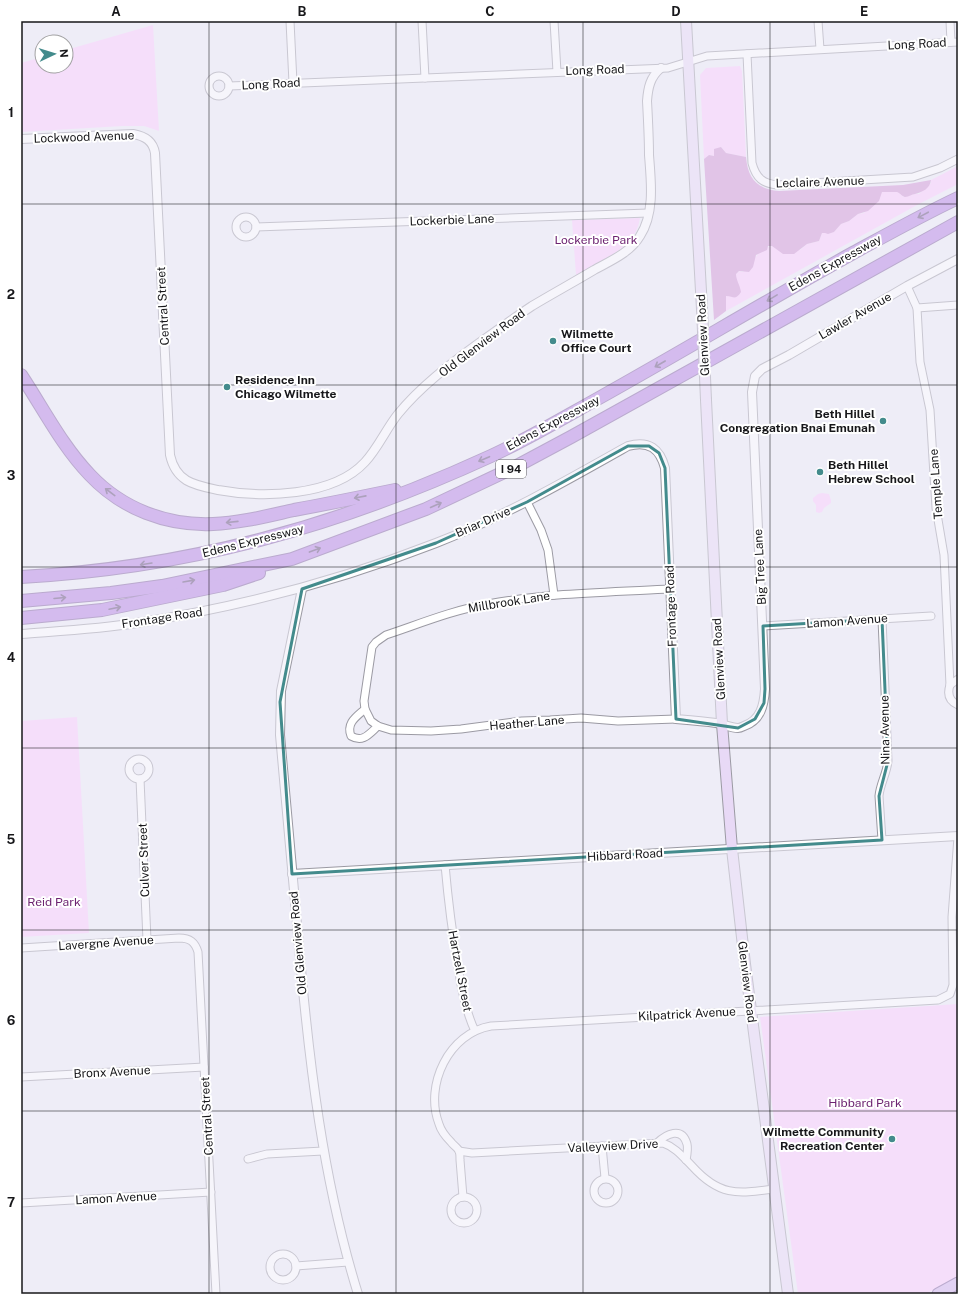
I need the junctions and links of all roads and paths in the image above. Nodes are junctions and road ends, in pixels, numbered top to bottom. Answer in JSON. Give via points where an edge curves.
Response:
{"nodes":[{"id":1,"x":290,"y":21,"type":"edge"},
{"id":2,"x":422,"y":21,"type":"edge"},
{"id":3,"x":554,"y":21,"type":"edge"},
{"id":4,"x":686,"y":21,"type":"edge"},
{"id":5,"x":818,"y":21,"type":"edge"},
{"id":6,"x":950,"y":21,"type":"edge"},
{"id":7,"x":954,"y":42,"type":"edge"},
{"id":8,"x":820,"y":49,"type":"junction"},
{"id":9,"x":747,"y":54,"type":"junction"},
{"id":10,"x":689,"y":62,"type":"junction"},
{"id":11,"x":661,"y":68,"type":"junction"},
{"id":12,"x":557,"y":72,"type":"junction"},
{"id":13,"x":425,"y":78,"type":"junction"},
{"id":14,"x":293,"y":83,"type":"junction"},
{"id":15,"x":229,"y":86,"type":"dead end"},
{"id":16,"x":147,"y":138,"type":"joint"},
{"id":17,"x":21,"y":139,"type":"edge"},
{"id":18,"x":958,"y":159,"type":"edge"},
{"id":19,"x":958,"y":198,"type":"edge"},
{"id":20,"x":648,"y":213,"type":"junction"},
{"id":21,"x":958,"y":222,"type":"edge"},
{"id":22,"x":256,"y":227,"type":"dead end"},
{"id":23,"x":958,"y":259,"type":"edge"},
{"id":24,"x":907,"y":286,"type":"junction"},
{"id":25,"x":958,"y":305,"type":"edge"},
{"id":26,"x":917,"y":308,"type":"junction"},
{"id":27,"x":21,"y":375,"type":"edge"},
{"id":28,"x":755,"y":376,"type":"joint"},
{"id":29,"x":655,"y":449,"type":"joint"},
{"id":30,"x":178,"y":474,"type":"joint"},
{"id":31,"x":426,"y":484,"type":"junction"},
{"id":32,"x":527,"y":502,"type":"junction"},
{"id":33,"x":292,"y":559,"type":"junction"},
{"id":34,"x":21,"y":577,"type":"edge"},
{"id":35,"x":670,"y":588,"type":"junction"},
{"id":36,"x":302,"y":589,"type":"junction"},
{"id":37,"x":554,"y":595,"type":"junction"},
{"id":38,"x":21,"y":601,"type":"edge"},
{"id":39,"x":931,"y":616,"type":"dead end"},
{"id":40,"x":21,"y":618,"type":"edge"},
{"id":41,"x":882,"y":619,"type":"junction"},
{"id":42,"x":764,"y":626,"type":"junction"},
{"id":43,"x":21,"y":634,"type":"edge"},
{"id":44,"x":958,"y":679,"type":"edge"},
{"id":45,"x":950,"y":685,"type":"junction"},
{"id":46,"x":958,"y":705,"type":"edge"},
{"id":47,"x":365,"y":709,"type":"junction"},
{"id":48,"x":676,"y":719,"type":"junction"},
{"id":49,"x":371,"y":721,"type":"joint"},
{"id":50,"x":722,"y":724,"type":"junction"},
{"id":51,"x":378,"y":726,"type":"junction"},
{"id":52,"x":140,"y":780,"type":"dead end"},
{"id":53,"x":958,"y":837,"type":"edge"},
{"id":54,"x":882,"y":840,"type":"junction"},
{"id":55,"x":732,"y":849,"type":"junction"},
{"id":56,"x":445,"y":865,"type":"junction"},
{"id":57,"x":292,"y":874,"type":"junction"},
{"id":58,"x":147,"y":940,"type":"junction"},
{"id":59,"x":191,"y":940,"type":"joint"},
{"id":60,"x":21,"y":948,"type":"edge"},
{"id":61,"x":751,"y":1010,"type":"junction"},
{"id":62,"x":475,"y":1031,"type":"junction"},
{"id":63,"x":204,"y":1067,"type":"junction"},
{"id":64,"x":21,"y":1077,"type":"edge"},
{"id":65,"x":657,"y":1143,"type":"junction"},
{"id":66,"x":602,"y":1146,"type":"junction"},
{"id":67,"x":323,"y":1151,"type":"junction"},
{"id":68,"x":459,"y":1151,"type":"junction"},
{"id":69,"x":248,"y":1159,"type":"dead end"},
{"id":70,"x":686,"y":1160,"type":"junction"},
{"id":71,"x":605,"y":1178,"type":"dead end"},
{"id":72,"x":774,"y":1189,"type":"junction"},
{"id":73,"x":211,"y":1192,"type":"junction"},
{"id":74,"x":462,"y":1197,"type":"dead end"},
{"id":75,"x":21,"y":1203,"type":"edge"},
{"id":76,"x":348,"y":1262,"type":"junction"},
{"id":77,"x":296,"y":1266,"type":"dead end"},
{"id":78,"x":958,"y":1283,"type":"edge"},
{"id":79,"x":216,"y":1294,"type":"edge"},
{"id":80,"x":358,"y":1294,"type":"edge"},
{"id":81,"x":788,"y":1294,"type":"edge"},
{"id":82,"x":938,"y":1294,"type":"edge"}],
"edges":[{"from":1,"to":14,"type":"street"},
{"from":2,"to":13,"type":"street"},
{"from":3,"to":12,"type":"street"},
{"from":4,"to":10,"type":"main road","name":"Glenview Road"},
{"from":5,"to":8,"type":"street"},
{"from":6,"to":7,"type":"street"},
{"from":7,"to":8,"type":"street","name":"Long Road"},
{"from":8,"to":9,"type":"street","name":"Long Road"},
{"from":9,"to":10,"type":"street","name":"Long Road","via":[[707,56]]},
{"from":9,"to":18,"type":"street","name":"Leclaire Avenue","via":[[752,164],[763,182],[778,185],[907,177],[925,174]]},
{"from":10,"to":11,"type":"street","name":"Long Road"},
{"from":10,"to":50,"type":"main road","name":"Glenview Road","bridge":true},
{"from":11,"to":12,"type":"street","name":"Long Road"},
{"from":11,"to":20,"type":"street","name":"Old Glenview Road","via":[[654,74],[647,96],[651,190]]},
{"from":12,"to":13,"type":"street","name":"Long Road"},
{"from":13,"to":14,"type":"street","name":"Long Road"},
{"from":14,"to":15,"type":"street","name":"Long Road"},
{"from":16,"to":17,"type":"street","name":"Lockwood Avenue","via":[[138,134],[127,134]]},
{"from":16,"to":30,"type":"street","name":"Central Street","via":[[155,153],[170,455]]},
{"from":19,"to":31,"type":"highway","name":"Edens Expressway","number":"I 94","one_way":true,"via":[[782,292],[663,362],[492,456]]},
{"from":20,"to":22,"type":"street","name":"Lockerbie Lane"},
{"from":20,"to":30,"type":"street","name":"Old Glenview Road","via":[[641,235],[630,248],[518,316],[466,353],[422,389],[398,415],[369,457],[348,476],[314,488],[267,494],[213,489],[190,482]]},
{"from":33,"to":21,"type":"highway","name":"Edens Expressway","number":"I 94","one_way":true,"via":[[426,509],[515,467]]},
{"from":23,"to":24,"type":"street","name":"Lawler Avenue"},
{"from":24,"to":26,"type":"street","name":"Temple Lane"},
{"from":24,"to":28,"type":"street","name":"Lawler Avenue"},
{"from":25,"to":26,"type":"street"},
{"from":26,"to":45,"type":"street","name":"Temple Lane","via":[[919,352],[930,410],[936,508],[944,555]]},
{"from":31,"to":27,"type":"highway","one_way":true,"via":[[240,522],[193,524],[156,517],[117,498],[89,474]]},
{"from":28,"to":42,"type":"street","name":"Big Tree Lane","via":[[752,392]]},
{"from":29,"to":32,"type":"street","name":"Briar Drive","via":[[644,444],[628,446]]},
{"from":29,"to":35,"type":"street","name":"Frontage Road","via":[[665,468]]},
{"from":31,"to":34,"type":"highway","name":"Edens Expressway","number":"I 94","one_way":true,"via":[[332,520],[228,548],[116,568]]},
{"from":32,"to":36,"type":"street","name":"Briar Drive","via":[[436,543]]},
{"from":32,"to":37,"type":"street","via":[[548,550]]},
{"from":38,"to":33,"type":"highway","name":"Edens Expressway","number":"I 94","one_way":true,"via":[[162,586]]},
{"from":40,"to":33,"type":"highway","one_way":true,"via":[[102,610],[223,585]]},
{"from":35,"to":37,"type":"street","name":"Millbrook Lane"},
{"from":35,"to":48,"type":"street","name":"Frontage Road"},
{"from":36,"to":43,"type":"street","name":"Frontage Road","via":[[208,611],[142,622]]},
{"from":36,"to":57,"type":"street","name":"Old Glenview Road","via":[[280,702],[280,735]]},
{"from":37,"to":47,"type":"street","name":"Millbrook Lane","via":[[487,604],[380,638],[370,655]]},
{"from":39,"to":41,"type":"street","name":"Lamon Avenue"},
{"from":41,"to":42,"type":"street","name":"Lamon Avenue"},
{"from":41,"to":54,"type":"street","name":"Nina Avenue","via":[[888,761],[879,790]]},
{"from":42,"to":50,"type":"street","name":"Big Tree Lane","via":[[766,689],[760,713],[749,724],[738,728]]},
{"from":44,"to":45,"type":"street"},
{"from":45,"to":46,"type":"street","name":"Temple Lane","via":[[950,698]]},
{"from":47,"to":49,"type":"street","name":"Millbrook Lane"},
{"from":47,"to":51,"type":"street","via":[[351,722],[351,736],[359,740],[365,738]]},
{"from":48,"to":50,"type":"street"},
{"from":48,"to":51,"type":"street","name":"Heather Lane","via":[[529,720],[431,731],[391,730]]},
{"from":49,"to":51,"type":"street","name":"Heather Lane"},
{"from":50,"to":55,"type":"main road","name":"Glenview Road"},
{"from":52,"to":58,"type":"street","name":"Culver Street"},
{"from":53,"to":54,"type":"street","name":"Hibbard Road"},
{"from":53,"to":61,"type":"street","name":"Kilpatrick Avenue","via":[[952,917],[953,985],[947,997],[938,1000]]},
{"from":54,"to":55,"type":"street","name":"Hibbard Road"},
{"from":55,"to":56,"type":"street","name":"Hibbard Road"},
{"from":55,"to":61,"type":"main road","name":"Glenview Road"},
{"from":56,"to":57,"type":"street","name":"Hibbard Road"},
{"from":56,"to":62,"type":"street","name":"Hartzell Street","via":[[459,973],[469,1018]]},
{"from":57,"to":67,"type":"street","name":"Old Glenview Road","via":[[307,1033]]},
{"from":58,"to":59,"type":"street","name":"Lavergne Avenue"},
{"from":58,"to":60,"type":"street","name":"Lavergne Avenue"},
{"from":59,"to":63,"type":"street","name":"Central Street","via":[[198,952]]},
{"from":61,"to":62,"type":"street","name":"Kilpatrick Avenue","via":[[491,1026]]},
{"from":61,"to":72,"type":"main road","name":"Glenview Road"},
{"from":62,"to":68,"type":"street","via":[[448,1054],[435,1087],[434,1100],[439,1124]]},
{"from":63,"to":64,"type":"street","name":"Bronx Avenue"},
{"from":63,"to":73,"type":"street","name":"Central Street"},
{"from":65,"to":66,"type":"street","name":"Valleyview Drive"},
{"from":65,"to":70,"type":"street","name":"Valleyview Drive","via":[[669,1145]]},
{"from":65,"to":70,"type":"street","via":[[670,1133],[679,1134],[685,1138],[688,1145]]},
{"from":66,"to":68,"type":"street","name":"Valleyview Drive","via":[[472,1153]]},
{"from":66,"to":71,"type":"street"},
{"from":67,"to":69,"type":"street","via":[[267,1154]]},
{"from":67,"to":76,"type":"street","name":"Old Glenview Road"},
{"from":68,"to":74,"type":"street"},
{"from":70,"to":72,"type":"street","name":"Valleyview Drive","via":[[706,1179],[724,1190],[742,1193]]},
{"from":72,"to":81,"type":"main road","name":"Glenview Road"},
{"from":73,"to":75,"type":"street","name":"Lamon Avenue"},
{"from":73,"to":79,"type":"street","name":"Central Street"},
{"from":76,"to":77,"type":"street"},
{"from":76,"to":80,"type":"street","name":"Old Glenview Road"},
{"from":78,"to":82,"type":"main road"}]}
